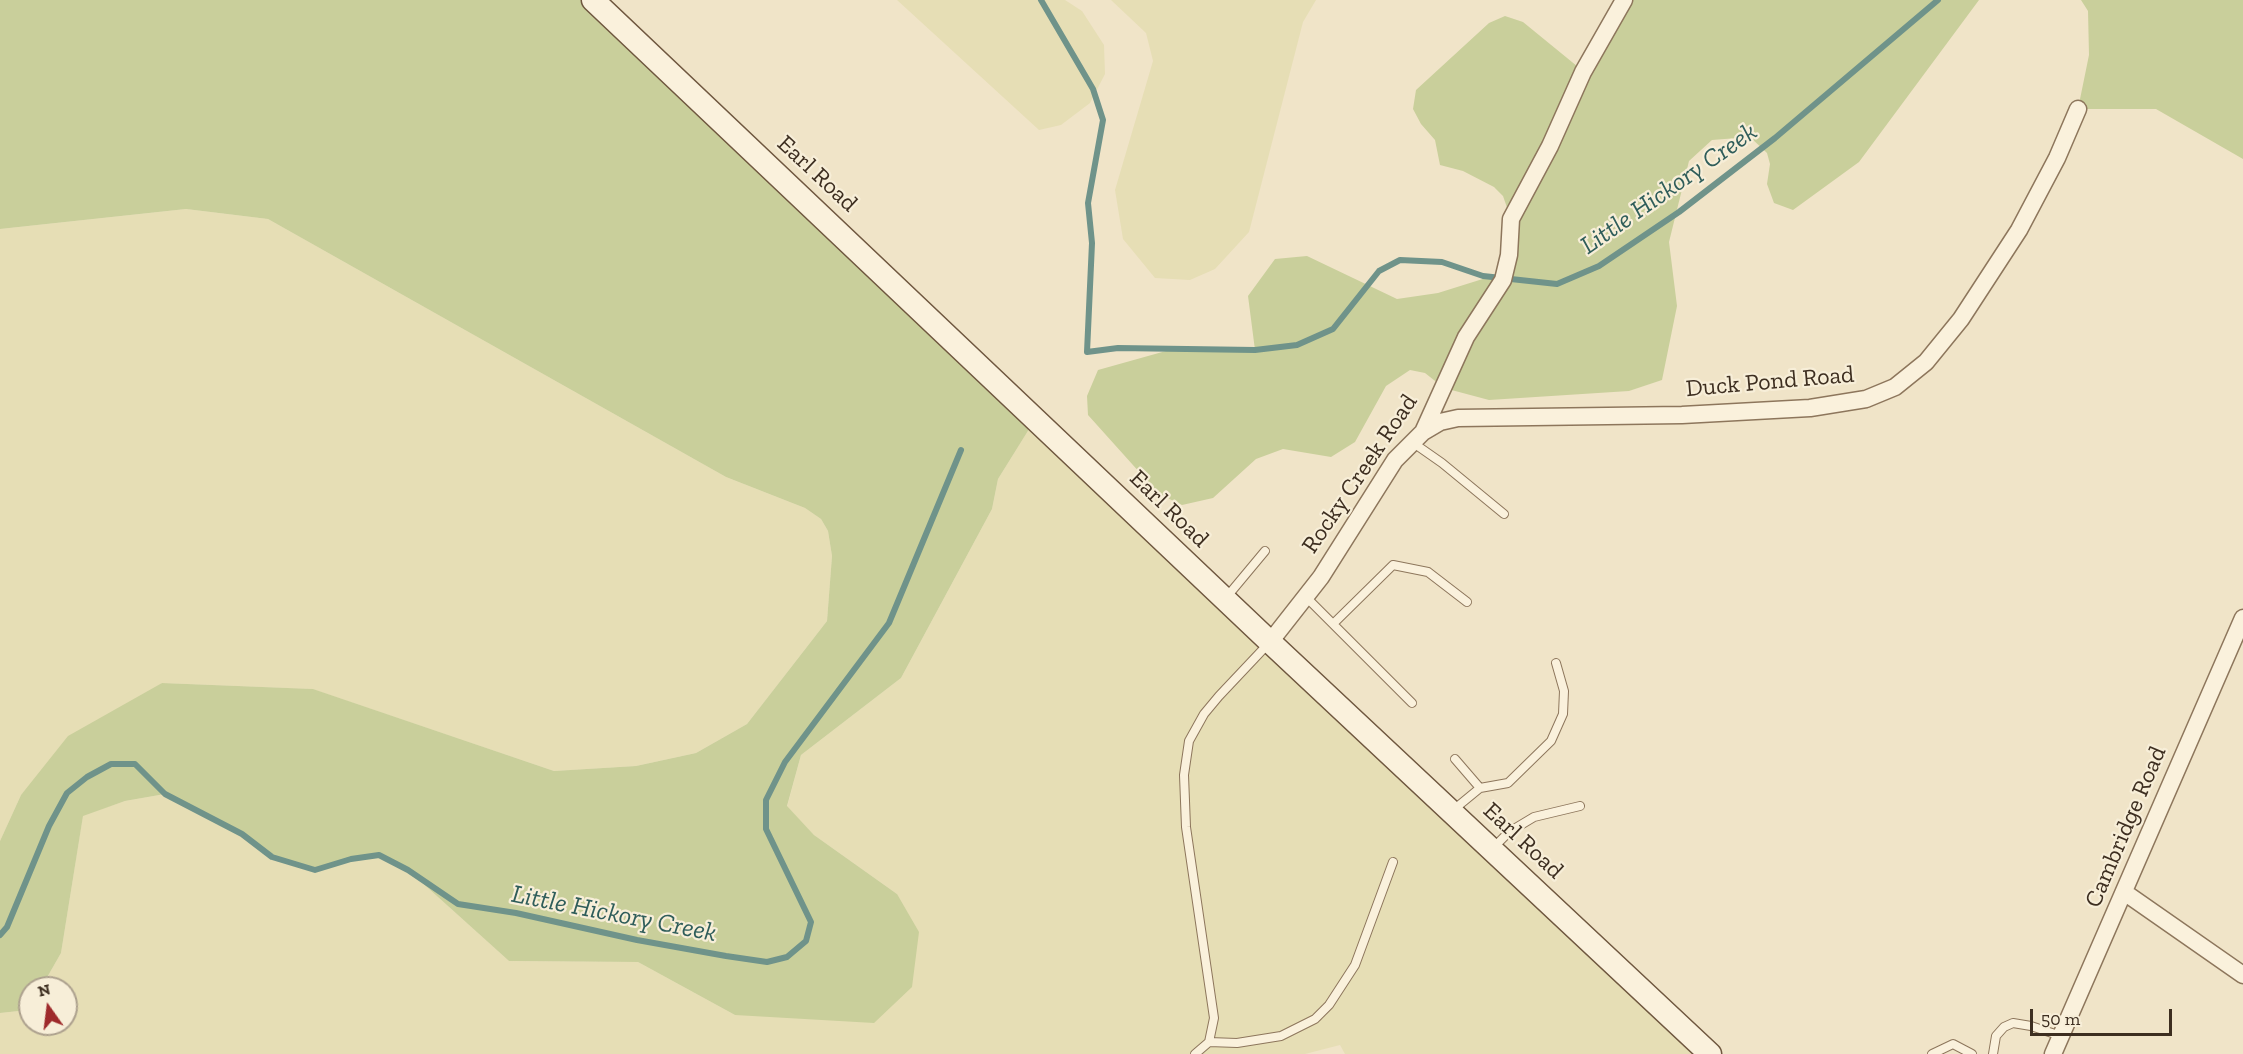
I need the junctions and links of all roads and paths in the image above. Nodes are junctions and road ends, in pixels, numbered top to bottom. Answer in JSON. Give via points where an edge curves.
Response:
{"nodes":[{"id":1,"x":593,"y":0,"type":"edge"},
{"id":2,"x":1624,"y":0,"type":"edge"},
{"id":3,"x":2078,"y":109,"type":"dead end"},
{"id":4,"x":1417,"y":437,"type":"junction"},
{"id":5,"x":1504,"y":514,"type":"dead end"},
{"id":6,"x":1265,"y":551,"type":"dead end"},
{"id":7,"x":1305,"y":596,"type":"junction"},
{"id":8,"x":1225,"y":599,"type":"junction"},
{"id":9,"x":1467,"y":602,"type":"dead end"},
{"id":10,"x":2243,"y":618,"type":"edge"},
{"id":11,"x":1332,"y":624,"type":"junction"},
{"id":12,"x":1270,"y":642,"type":"junction"},
{"id":13,"x":1556,"y":663,"type":"dead end"},
{"id":14,"x":1412,"y":703,"type":"dead end"},
{"id":15,"x":1455,"y":759,"type":"dead end"},
{"id":16,"x":1480,"y":788,"type":"junction"},
{"id":17,"x":1580,"y":806,"type":"dead end"},
{"id":18,"x":1451,"y":812,"type":"junction"},
{"id":19,"x":1492,"y":849,"type":"junction"},
{"id":20,"x":1393,"y":862,"type":"dead end"},
{"id":21,"x":2124,"y":892,"type":"junction"},
{"id":22,"x":2243,"y":975,"type":"edge"},
{"id":23,"x":2061,"y":1036,"type":"junction"},
{"id":24,"x":1209,"y":1042,"type":"junction"},
{"id":25,"x":1195,"y":1054,"type":"edge"},
{"id":26,"x":1710,"y":1054,"type":"edge"},
{"id":27,"x":1932,"y":1054,"type":"edge"},
{"id":28,"x":1972,"y":1054,"type":"edge"},
{"id":29,"x":1993,"y":1054,"type":"edge"},
{"id":30,"x":2053,"y":1054,"type":"edge"}],
"edges":[{"from":1,"to":8,"type":"main road","name":"Earl Road"},
{"from":2,"to":4,"type":"street","name":"Rocky Creek Road","via":[[1583,72],[1511,219],[1503,280],[1466,337]]},
{"from":3,"to":4,"type":"street","name":"Duck Pond Road","via":[[2019,230],[1961,319],[1926,362],[1895,387],[1866,399],[1810,408],[1682,415],[1458,418],[1440,422]]},
{"from":4,"to":5,"type":"lane"},
{"from":4,"to":7,"type":"street","name":"Rocky Creek Road","via":[[1395,460]]},
{"from":6,"to":8,"type":"lane"},
{"from":7,"to":11,"type":"lane"},
{"from":7,"to":12,"type":"street","name":"Rocky Creek Road"},
{"from":8,"to":12,"type":"main road","name":"Earl Road"},
{"from":9,"to":11,"type":"lane","via":[[1428,572],[1393,565]]},
{"from":10,"to":21,"type":"street","name":"Cambridge Road"},
{"from":11,"to":14,"type":"lane"},
{"from":12,"to":18,"type":"main road","name":"Earl Road"},
{"from":12,"to":24,"type":"lane","via":[[1204,714],[1189,741],[1184,775],[1186,827],[1214,1018]]},
{"from":13,"to":16,"type":"lane","via":[[1564,691],[1563,714],[1551,741],[1508,783]]},
{"from":15,"to":16,"type":"lane"},
{"from":16,"to":18,"type":"lane"},
{"from":17,"to":19,"type":"lane","via":[[1534,817],[1509,832]]},
{"from":18,"to":19,"type":"main road","name":"Earl Road"},
{"from":19,"to":26,"type":"main road","name":"Earl Road"},
{"from":20,"to":24,"type":"lane","via":[[1356,965],[1315,1019],[1281,1035],[1237,1043]]},
{"from":21,"to":22,"type":"street"},
{"from":21,"to":23,"type":"street","name":"Cambridge Road"},
{"from":23,"to":29,"type":"lane","via":[[2013,1023],[1996,1036]]},
{"from":23,"to":30,"type":"street","name":"Cambridge Road"},
{"from":24,"to":25,"type":"lane"},
{"from":27,"to":28,"type":"lane","via":[[1953,1044]]}]}
